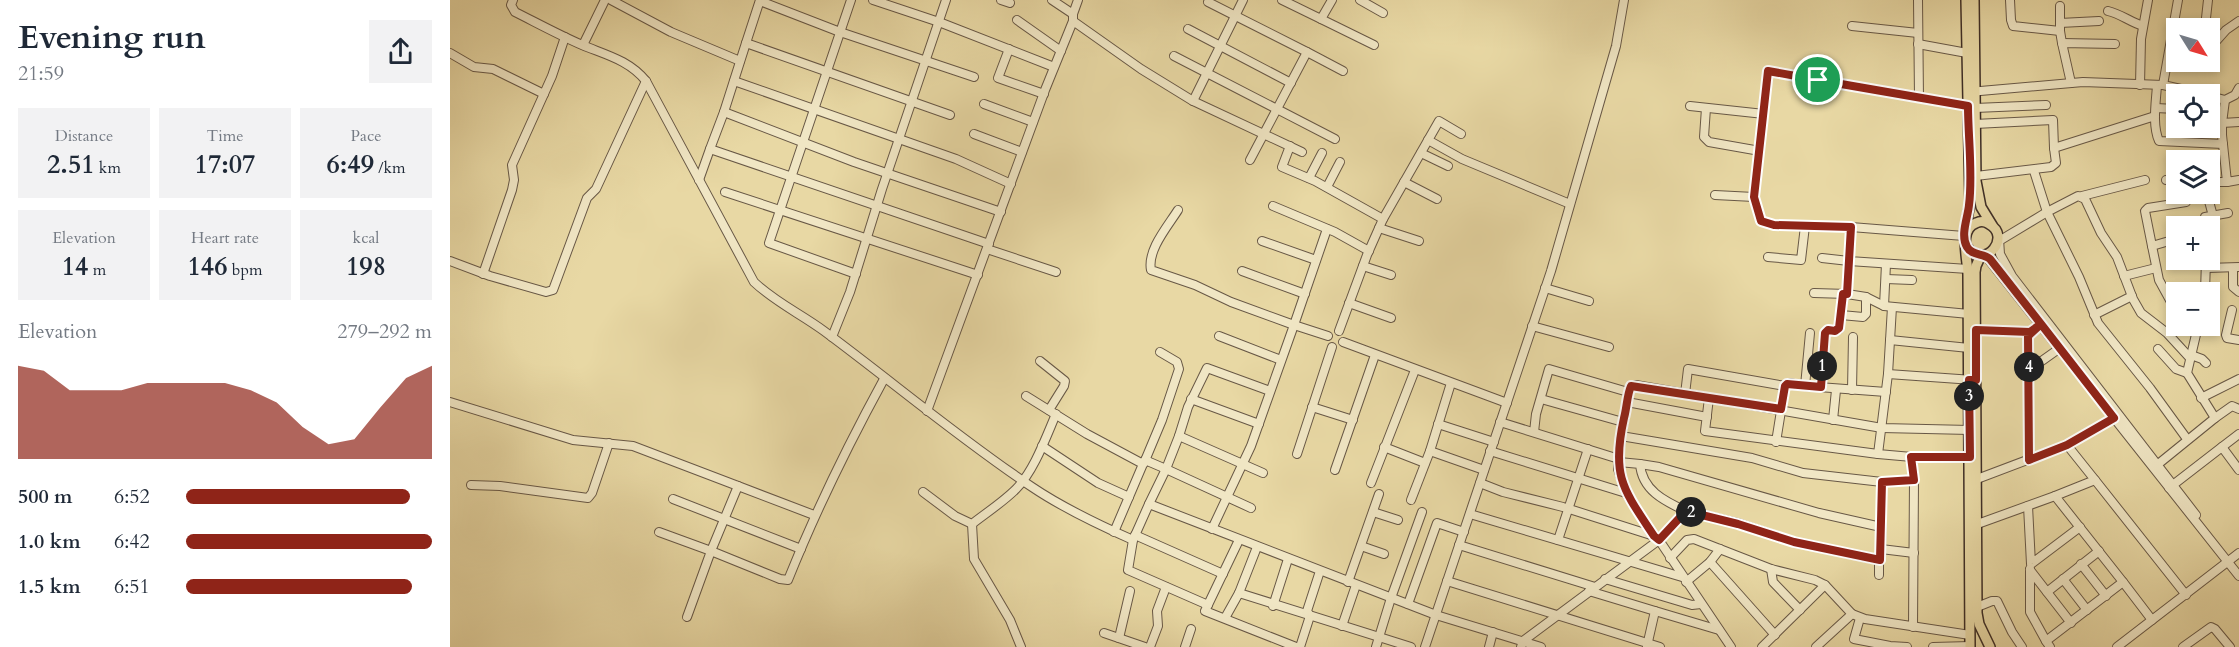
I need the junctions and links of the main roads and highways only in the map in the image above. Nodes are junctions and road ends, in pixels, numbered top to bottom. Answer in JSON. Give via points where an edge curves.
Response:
{"nodes":[{"id":1,"x":1966,"y":0,"type":"edge"},
{"id":2,"x":1974,"y":0,"type":"edge"},
{"id":3,"x":1971,"y":92,"type":"junction"},
{"id":4,"x":1971,"y":107,"type":"junction"},
{"id":5,"x":1997,"y":235,"type":"junction"},
{"id":6,"x":1964,"y":236,"type":"junction"},
{"id":7,"x":1967,"y":247,"type":"junction"},
{"id":8,"x":1983,"y":255,"type":"junction"},
{"id":9,"x":1973,"y":380,"type":"junction"},
{"id":10,"x":1974,"y":525,"type":"junction"},
{"id":11,"x":1970,"y":647,"type":"edge"},
{"id":12,"x":1990,"y":647,"type":"edge"}],
"edges":[{"from":1,"to":3,"type":"main road"},
{"from":2,"to":3,"type":"main road"},
{"from":3,"to":4,"type":"main road"},
{"from":4,"to":5,"type":"main road","via":[[1977,195]]},
{"from":4,"to":6,"type":"main road","via":[[1970,203]]},
{"from":5,"to":6,"type":"main road","via":[[1986,222],[1970,225]]},
{"from":5,"to":8,"type":"main road","via":[[1996,248]]},
{"from":6,"to":7,"type":"main road"},
{"from":7,"to":8,"type":"main road"},
{"from":7,"to":9,"type":"main road"},
{"from":8,"to":9,"type":"main road","via":[[1976,266]]},
{"from":9,"to":10,"type":"main road","via":[[1977,479]]},
{"from":9,"to":10,"type":"main road","via":[[1970,457]]},
{"from":10,"to":11,"type":"main road"},
{"from":10,"to":12,"type":"main road","via":[[1979,624]]}]}
